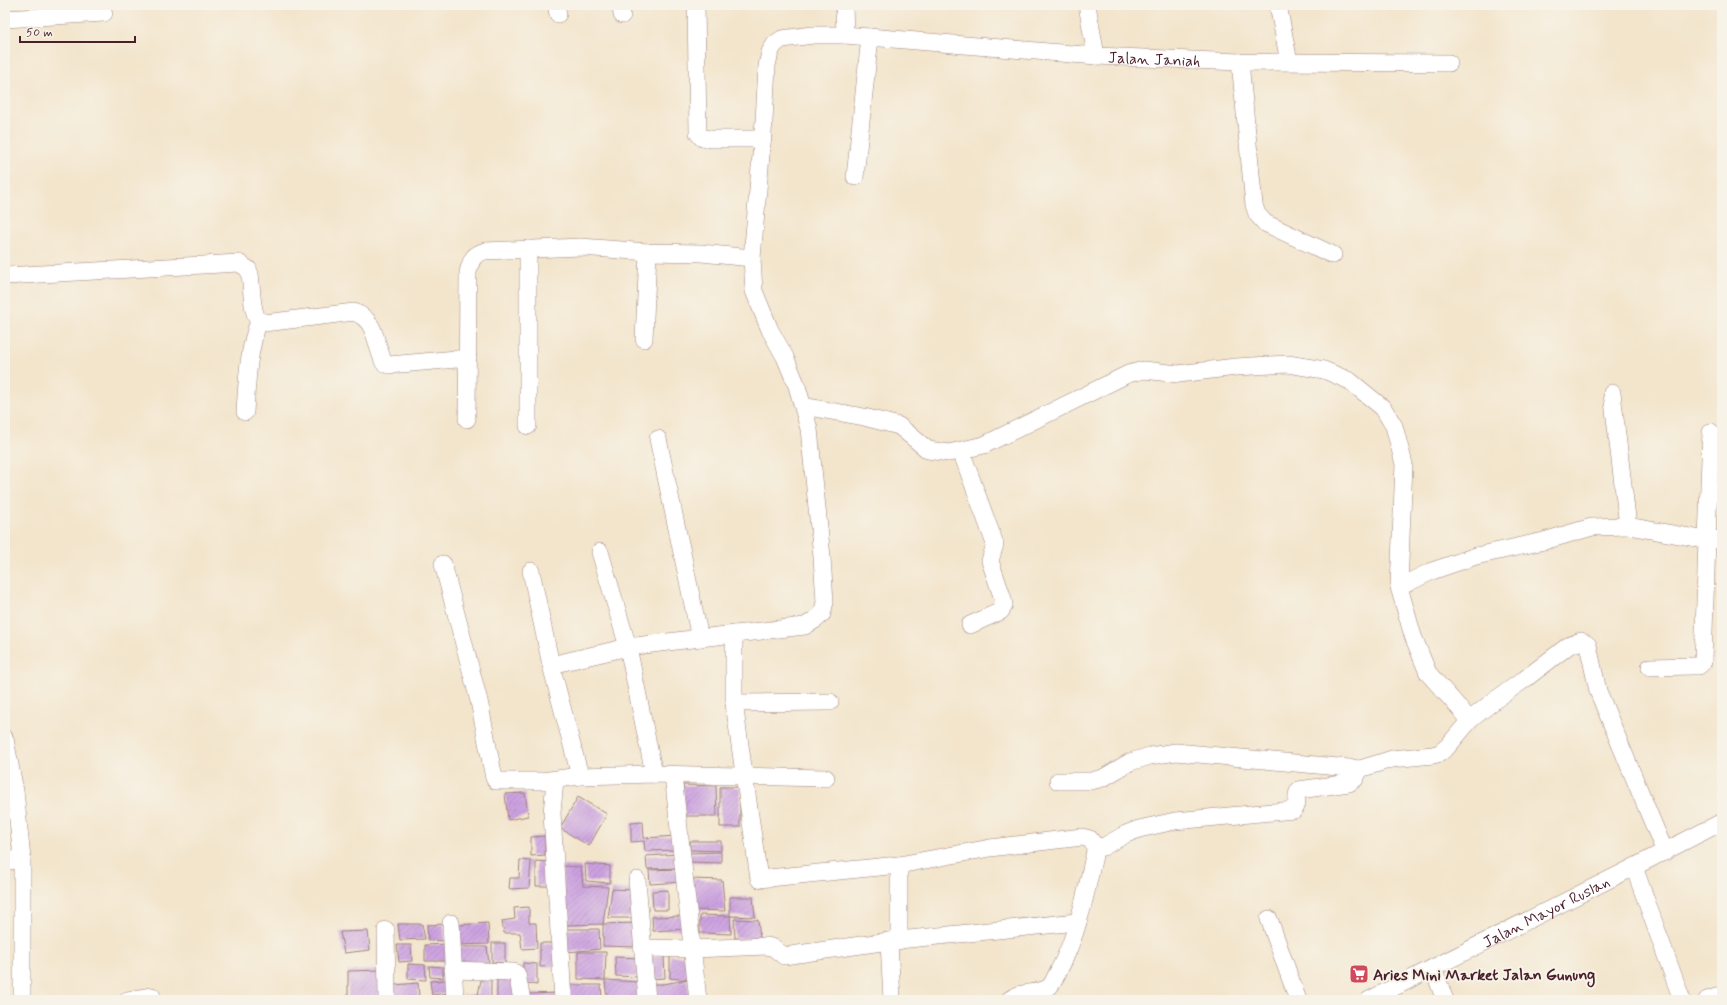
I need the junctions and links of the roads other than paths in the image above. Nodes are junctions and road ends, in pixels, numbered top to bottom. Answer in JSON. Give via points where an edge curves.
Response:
{"nodes":[{"id":1,"x":696,"y":5,"type":"edge"},
{"id":2,"x":844,"y":5,"type":"edge"},
{"id":3,"x":1087,"y":5,"type":"edge"},
{"id":4,"x":1278,"y":5,"type":"edge"},
{"id":5,"x":104,"y":13,"type":"dead end"},
{"id":6,"x":5,"y":19,"type":"edge"},
{"id":7,"x":845,"y":35,"type":"junction"},
{"id":8,"x":870,"y":37,"type":"junction"},
{"id":9,"x":1096,"y":56,"type":"junction"},
{"id":10,"x":1240,"y":62,"type":"junction"},
{"id":11,"x":1289,"y":62,"type":"junction"},
{"id":12,"x":1449,"y":63,"type":"dead end"},
{"id":13,"x":763,"y":139,"type":"junction"},
{"id":14,"x":855,"y":177,"type":"dead end"},
{"id":15,"x":528,"y":249,"type":"junction"},
{"id":16,"x":648,"y":252,"type":"junction"},
{"id":17,"x":1333,"y":255,"type":"dead end"},
{"id":18,"x":752,"y":258,"type":"junction"},
{"id":19,"x":5,"y":276,"type":"edge"},
{"id":20,"x":259,"y":321,"type":"junction"},
{"id":21,"x":644,"y":338,"type":"dead end"},
{"id":22,"x":468,"y":358,"type":"junction"},
{"id":23,"x":1612,"y":392,"type":"dead end"},
{"id":24,"x":803,"y":406,"type":"junction"},
{"id":25,"x":245,"y":412,"type":"dead end"},
{"id":26,"x":467,"y":418,"type":"dead end"},
{"id":27,"x":528,"y":426,"type":"dead end"},
{"id":28,"x":1711,"y":432,"type":"dead end"},
{"id":29,"x":658,"y":440,"type":"dead end"},
{"id":30,"x":961,"y":451,"type":"junction"},
{"id":31,"x":1628,"y":526,"type":"junction"},
{"id":32,"x":1714,"y":540,"type":"edge"},
{"id":33,"x":600,"y":552,"type":"dead end"},
{"id":34,"x":444,"y":564,"type":"dead end"},
{"id":35,"x":531,"y":571,"type":"dead end"},
{"id":36,"x":1399,"y":587,"type":"junction"},
{"id":37,"x":970,"y":625,"type":"dead end"},
{"id":38,"x":734,"y":634,"type":"junction"},
{"id":39,"x":700,"y":638,"type":"junction"},
{"id":40,"x":628,"y":647,"type":"junction"},
{"id":41,"x":550,"y":665,"type":"junction"},
{"id":42,"x":1650,"y":667,"type":"dead end"},
{"id":43,"x":830,"y":702,"type":"dead end"},
{"id":44,"x":734,"y":703,"type":"junction"},
{"id":45,"x":1470,"y":720,"type":"junction"},
{"id":46,"x":5,"y":739,"type":"edge"},
{"id":47,"x":1360,"y":769,"type":"junction"},
{"id":48,"x":654,"y":774,"type":"junction"},
{"id":49,"x":673,"y":775,"type":"junction"},
{"id":50,"x":580,"y":776,"type":"junction"},
{"id":51,"x":744,"y":776,"type":"junction"},
{"id":52,"x":826,"y":778,"type":"dead end"},
{"id":53,"x":555,"y":780,"type":"junction"},
{"id":54,"x":1058,"y":781,"type":"dead end"},
{"id":55,"x":1722,"y":822,"type":"edge"},
{"id":56,"x":1096,"y":846,"type":"junction"},
{"id":57,"x":1665,"y":852,"type":"junction"},
{"id":58,"x":22,"y":858,"type":"junction"},
{"id":59,"x":5,"y":862,"type":"edge"},
{"id":60,"x":899,"y":866,"type":"junction"},
{"id":61,"x":1634,"y":868,"type":"junction"},
{"id":62,"x":637,"y":880,"type":"dead end"},
{"id":63,"x":1269,"y":919,"type":"dead end"},
{"id":64,"x":451,"y":922,"type":"dead end"},
{"id":65,"x":1077,"y":922,"type":"junction"},
{"id":66,"x":386,"y":930,"type":"dead end"},
{"id":67,"x":894,"y":941,"type":"junction"},
{"id":68,"x":642,"y":948,"type":"junction"},
{"id":69,"x":693,"y":949,"type":"junction"},
{"id":70,"x":1433,"y":968,"type":"junction"},
{"id":71,"x":453,"y":970,"type":"junction"},
{"id":72,"x":1722,"y":995,"type":"edge"},
{"id":73,"x":152,"y":996,"type":"dead end"},
{"id":74,"x":22,"y":1000,"type":"edge"},
{"id":75,"x":128,"y":1000,"type":"edge"},
{"id":76,"x":388,"y":1000,"type":"edge"},
{"id":77,"x":455,"y":1000,"type":"edge"},
{"id":78,"x":522,"y":1000,"type":"edge"},
{"id":79,"x":563,"y":1000,"type":"edge"},
{"id":80,"x":647,"y":1000,"type":"edge"},
{"id":81,"x":698,"y":1000,"type":"edge"},
{"id":82,"x":892,"y":1000,"type":"edge"},
{"id":83,"x":1008,"y":1000,"type":"edge"},
{"id":84,"x":1298,"y":1000,"type":"edge"},
{"id":85,"x":1369,"y":1000,"type":"edge"},
{"id":86,"x":1445,"y":1000,"type":"edge"},
{"id":87,"x":1682,"y":1000,"type":"edge"},
{"id":88,"x":1707,"y":1000,"type":"edge"}],
"edges":[{"from":1,"to":13,"type":"street","via":[[698,132],[702,138],[711,139]]},
{"from":2,"to":7,"type":"street"},
{"from":3,"to":9,"type":"street","name":"Jalan Janiah"},
{"from":4,"to":11,"type":"street"},
{"from":5,"to":6,"type":"street"},
{"from":7,"to":8,"type":"street"},
{"from":7,"to":13,"type":"street","via":[[813,35],[782,39],[775,44],[767,66]]},
{"from":8,"to":9,"type":"street"},
{"from":8,"to":14,"type":"street"},
{"from":9,"to":10,"type":"street","name":"Jalan Janiah"},
{"from":10,"to":11,"type":"street","name":"Jalan Janiah"},
{"from":10,"to":17,"type":"street","via":[[1257,214],[1264,223]]},
{"from":11,"to":12,"type":"street","name":"Jalan Janiah"},
{"from":13,"to":18,"type":"street"},
{"from":15,"to":16,"type":"street","via":[[581,246]]},
{"from":15,"to":22,"type":"street","via":[[486,251],[477,254],[472,260],[468,272]]},
{"from":15,"to":27,"type":"street"},
{"from":16,"to":18,"type":"street","via":[[701,253]]},
{"from":16,"to":21,"type":"street"},
{"from":18,"to":24,"type":"street","via":[[754,291],[770,330],[785,357]]},
{"from":19,"to":20,"type":"street","via":[[239,263],[248,269],[250,274],[255,312]]},
{"from":20,"to":22,"type":"street","via":[[265,323],[354,312],[370,323],[384,363],[389,365]]},
{"from":20,"to":25,"type":"street","via":[[249,360]]},
{"from":22,"to":26,"type":"street"},
{"from":23,"to":31,"type":"street"},
{"from":24,"to":30,"type":"street","via":[[899,426],[928,450],[949,453]]},
{"from":24,"to":38,"type":"street","via":[[809,429],[822,549],[824,608],[822,614],[805,626]]},
{"from":28,"to":32,"type":"street"},
{"from":29,"to":39,"type":"street"},
{"from":30,"to":36,"type":"street","via":[[984,445],[1128,374],[1144,370],[1178,374],[1230,367],[1288,364],[1324,370],[1350,381],[1383,408],[1394,426],[1404,464]]},
{"from":30,"to":37,"type":"street","via":[[995,544],[990,561],[1004,605],[1002,611]]},
{"from":31,"to":32,"type":"street"},
{"from":31,"to":36,"type":"street","via":[[1592,527],[1476,556],[1432,571]]},
{"from":32,"to":42,"type":"street","via":[[1703,662],[1699,666]]},
{"from":33,"to":40,"type":"street"},
{"from":34,"to":53,"type":"street","via":[[479,701],[494,778],[496,781]]},
{"from":35,"to":41,"type":"street"},
{"from":36,"to":45,"type":"street","via":[[1413,636],[1428,673]]},
{"from":38,"to":39,"type":"street"},
{"from":38,"to":44,"type":"street"},
{"from":39,"to":40,"type":"street"},
{"from":40,"to":41,"type":"street"},
{"from":40,"to":48,"type":"street"},
{"from":41,"to":50,"type":"street"},
{"from":43,"to":44,"type":"street"},
{"from":44,"to":51,"type":"street"},
{"from":45,"to":47,"type":"street","via":[[1440,752],[1392,759]]},
{"from":45,"to":57,"type":"street","via":[[1568,646],[1575,642],[1588,644],[1598,691]]},
{"from":46,"to":58,"type":"street","via":[[15,791]]},
{"from":47,"to":54,"type":"street","via":[[1176,752],[1130,762],[1102,778],[1091,781]]},
{"from":47,"to":56,"type":"street","via":[[1355,779],[1349,783],[1300,790],[1294,810],[1175,821],[1139,829],[1103,847]]},
{"from":48,"to":49,"type":"street"},
{"from":48,"to":50,"type":"street"},
{"from":49,"to":51,"type":"street"},
{"from":49,"to":69,"type":"street"},
{"from":50,"to":53,"type":"street"},
{"from":51,"to":52,"type":"street"},
{"from":51,"to":60,"type":"street","via":[[759,879]]},
{"from":53,"to":79,"type":"street","via":[[552,813]]},
{"from":55,"to":57,"type":"street","name":"Jalan Mayor Ruslan"},
{"from":56,"to":60,"type":"street","via":[[1090,839],[1082,837],[990,848]]},
{"from":56,"to":65,"type":"street"},
{"from":57,"to":61,"type":"street","name":"Jalan Mayor Ruslan"},
{"from":58,"to":59,"type":"street"},
{"from":58,"to":74,"type":"street"},
{"from":60,"to":67,"type":"street"},
{"from":61,"to":70,"type":"street","name":"Jalan Mayor Ruslan"},
{"from":61,"to":87,"type":"street"},
{"from":62,"to":68,"type":"street"},
{"from":63,"to":84,"type":"street"},
{"from":64,"to":71,"type":"street"},
{"from":65,"to":67,"type":"street"},
{"from":65,"to":83,"type":"street","via":[[1067,955],[1050,986],[1016,994]]},
{"from":66,"to":76,"type":"street"},
{"from":67,"to":69,"type":"street","via":[[784,956],[767,946]]},
{"from":67,"to":82,"type":"street"},
{"from":68,"to":69,"type":"street"},
{"from":68,"to":80,"type":"street"},
{"from":69,"to":81,"type":"street"},
{"from":70,"to":85,"type":"street","name":"Jalan Mayor Ruslan"},
{"from":70,"to":86,"type":"street"},
{"from":71,"to":77,"type":"street"},
{"from":71,"to":78,"type":"street","via":[[514,972],[519,979]]},
{"from":72,"to":88,"type":"street"},
{"from":73,"to":75,"type":"street"}]}
